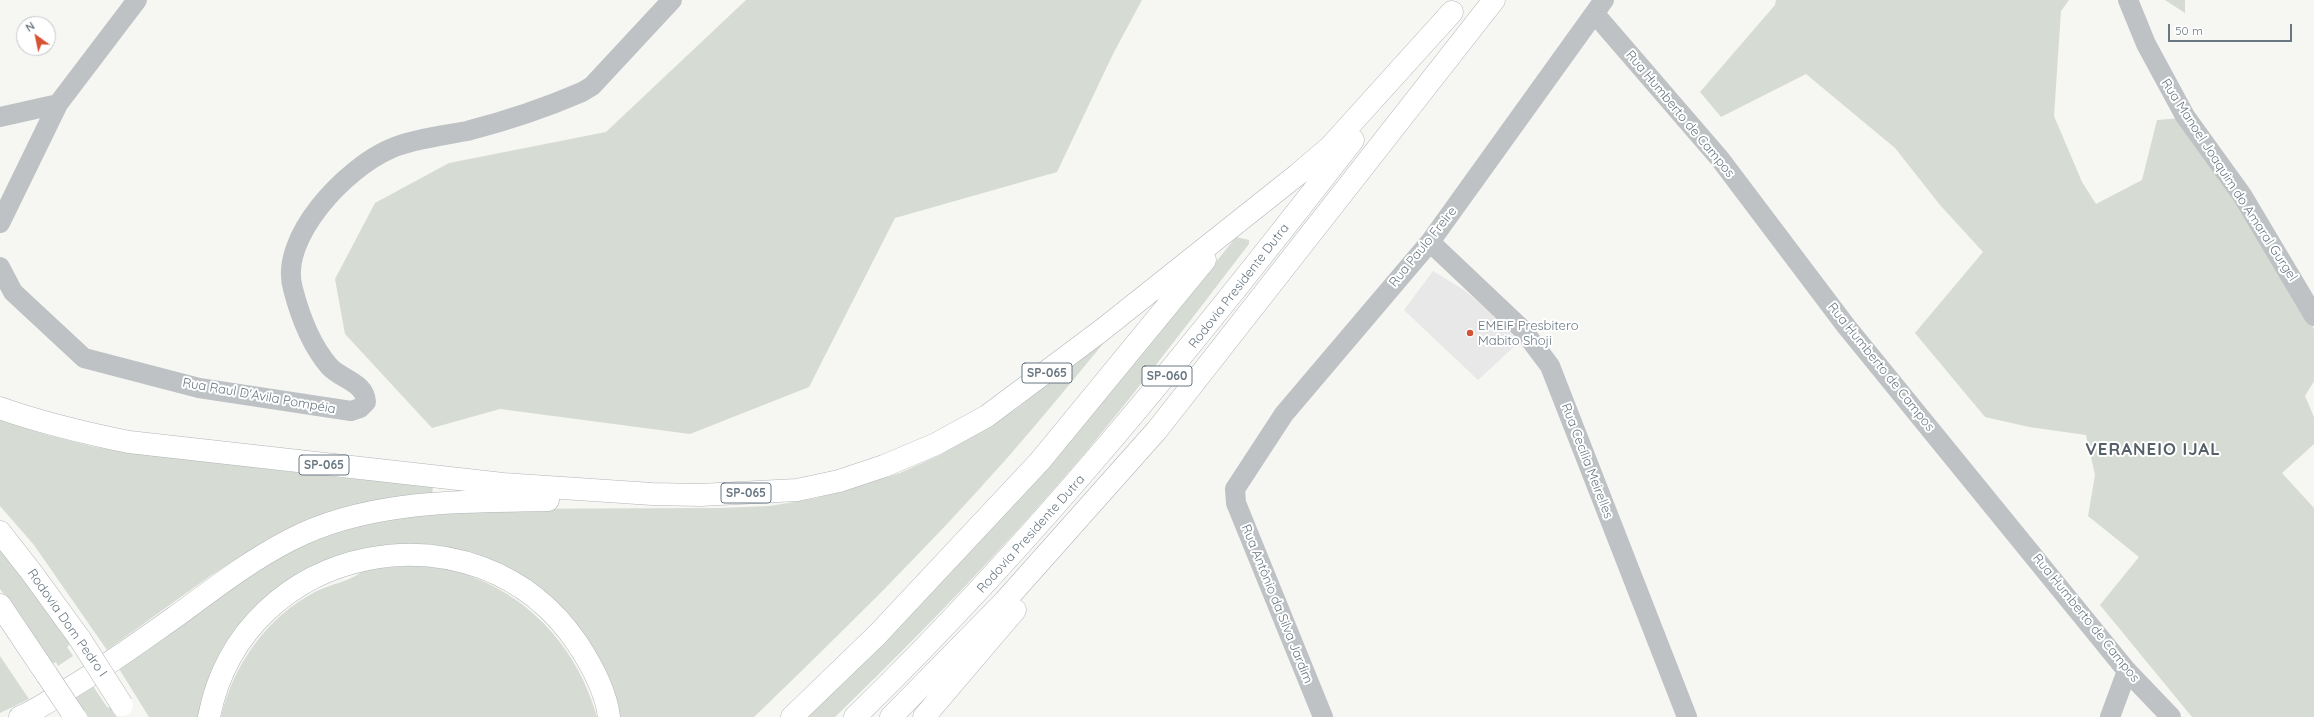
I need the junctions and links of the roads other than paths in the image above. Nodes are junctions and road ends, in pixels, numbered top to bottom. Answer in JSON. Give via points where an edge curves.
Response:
{"nodes":[{"id":1,"x":137,"y":0,"type":"edge"},
{"id":2,"x":672,"y":0,"type":"edge"},
{"id":3,"x":1494,"y":0,"type":"edge"},
{"id":4,"x":2128,"y":0,"type":"edge"},
{"id":5,"x":1456,"y":6,"type":"edge"},
{"id":6,"x":1599,"y":7,"type":"edge"},
{"id":7,"x":58,"y":104,"type":"junction"},
{"id":8,"x":0,"y":116,"type":"edge"},
{"id":9,"x":0,"y":223,"type":"edge"},
{"id":10,"x":1232,"y":226,"type":"junction"},
{"id":11,"x":1430,"y":242,"type":"junction"},
{"id":12,"x":0,"y":267,"type":"edge"},
{"id":13,"x":2314,"y":316,"type":"edge"},
{"id":14,"x":0,"y":408,"type":"edge"},
{"id":15,"x":1157,"y":430,"type":"junction"},
{"id":16,"x":1235,"y":489,"type":"joint"},
{"id":17,"x":652,"y":494,"type":"junction"},
{"id":18,"x":0,"y":532,"type":"edge"},
{"id":19,"x":0,"y":605,"type":"edge"},
{"id":20,"x":0,"y":628,"type":"edge"},
{"id":21,"x":2127,"y":671,"type":"junction"},
{"id":22,"x":47,"y":675,"type":"junction"},
{"id":23,"x":126,"y":711,"type":"edge"},
{"id":24,"x":20,"y":717,"type":"edge"},
{"id":25,"x":75,"y":717,"type":"edge"},
{"id":26,"x":209,"y":717,"type":"edge"},
{"id":27,"x":610,"y":717,"type":"edge"},
{"id":28,"x":792,"y":717,"type":"edge"},
{"id":29,"x":855,"y":717,"type":"edge"},
{"id":30,"x":891,"y":717,"type":"edge"},
{"id":31,"x":924,"y":717,"type":"edge"},
{"id":32,"x":1323,"y":717,"type":"edge"},
{"id":33,"x":1687,"y":717,"type":"edge"},
{"id":34,"x":2110,"y":717,"type":"edge"},
{"id":35,"x":2171,"y":717,"type":"edge"}],
"edges":[{"from":1,"to":7,"type":"street"},
{"from":2,"to":12,"type":"street","name":"Rua Raul D'Avila Pompéia","via":[[592,86],[582,92],[492,125],[390,148],[342,182],[321,206],[294,252],[290,271],[292,288],[303,320],[320,353],[330,367],[366,395],[366,402],[360,408],[351,411],[199,388],[84,358],[13,292]]},
{"from":3,"to":15,"type":"highway","name":"Rodovia Presidente Dutra","number":"SP-060"},
{"from":4,"to":13,"type":"street","name":"Rua Manoel Joaquim do Amaral Gurgel","via":[[2146,44],[2181,110],[2242,195]]},
{"from":5,"to":10,"type":"highway","via":[[1330,147]]},
{"from":5,"to":29,"type":"highway","name":"Rodovia Presidente Dutra","number":"SP-060","via":[[1263,255],[1130,421],[999,570]]},
{"from":6,"to":11,"type":"street","name":"Rua Paulo Freire"},
{"from":6,"to":21,"type":"street","name":"Rua Humberto de Campos","via":[[1720,159],[1846,326]]},
{"from":7,"to":8,"type":"street"},
{"from":7,"to":9,"type":"street"},
{"from":10,"to":17,"type":"highway","number":"SP-065","via":[[1032,384],[987,416],[936,444],[884,466],[797,490],[707,495]]},
{"from":10,"to":28,"type":"highway","via":[[1040,461],[877,635]]},
{"from":11,"to":16,"type":"street","name":"Rua Paulo Freire","via":[[1284,414]]},
{"from":11,"to":33,"type":"street","name":"Rua Cecília Meirelles","via":[[1523,330],[1550,366]]},
{"from":14,"to":17,"type":"highway","number":"SP-065","via":[[74,430],[129,442],[503,484]]},
{"from":15,"to":30,"type":"highway","name":"Rodovia Presidente Dutra","number":"SP-060","via":[[1004,602]]},
{"from":15,"to":31,"type":"highway","number":"SP-060","via":[[1057,561]]},
{"from":16,"to":32,"type":"street","name":"Rua Antônio da Silva Jardim","via":[[1236,503]]},
{"from":17,"to":24,"type":"highway","number":"SP-065","via":[[424,505],[356,516],[292,539],[266,553],[81,682]]},
{"from":18,"to":23,"type":"highway","name":"Rodovia Dom Pedro I","bridge":true,"via":[[80,639]]},
{"from":19,"to":22,"type":"highway"},
{"from":20,"to":22,"type":"highway"},
{"from":21,"to":34,"type":"street"},
{"from":21,"to":35,"type":"street","name":"Rua Humberto de Campos"},
{"from":22,"to":25,"type":"highway","bridge":true},
{"from":26,"to":27,"type":"highway","via":[[220,678],[232,652],[267,610],[315,576],[340,566],[389,554],[442,557],[493,572],[535,598],[554,614],[584,653],[600,685]]}]}
